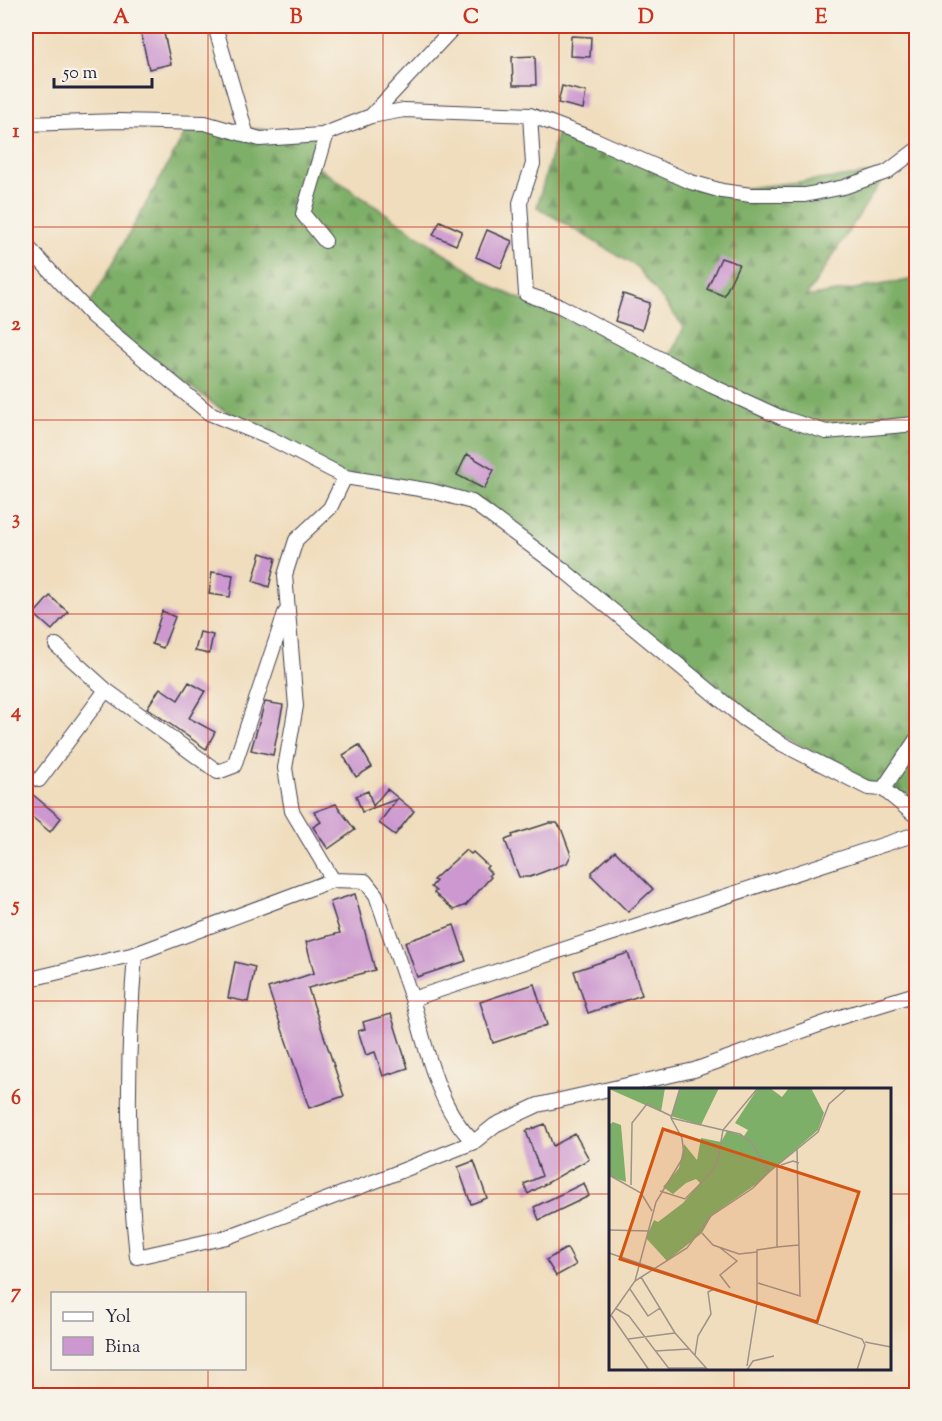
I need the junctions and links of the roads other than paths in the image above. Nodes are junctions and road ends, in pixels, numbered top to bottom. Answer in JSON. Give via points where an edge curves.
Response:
{"nodes":[{"id":1,"x":215,"y":26,"type":"edge"},
{"id":2,"x":455,"y":26,"type":"edge"},
{"id":3,"x":530,"y":115,"type":"junction"},
{"id":4,"x":371,"y":116,"type":"junction"},
{"id":5,"x":26,"y":124,"type":"edge"},
{"id":6,"x":327,"y":133,"type":"junction"},
{"id":7,"x":247,"y":136,"type":"junction"},
{"id":8,"x":916,"y":150,"type":"edge"},
{"id":9,"x":325,"y":241,"type":"dead end"},
{"id":10,"x":26,"y":245,"type":"edge"},
{"id":11,"x":916,"y":424,"type":"edge"},
{"id":12,"x":345,"y":477,"type":"junction"},
{"id":13,"x":287,"y":609,"type":"junction"},
{"id":14,"x":56,"y":645,"type":"dead end"},
{"id":15,"x":106,"y":690,"type":"junction"},
{"id":16,"x":916,"y":740,"type":"edge"},
{"id":17,"x":39,"y":780,"type":"dead end"},
{"id":18,"x":883,"y":789,"type":"junction"},
{"id":19,"x":916,"y":816,"type":"edge"},
{"id":20,"x":916,"y":834,"type":"edge"},
{"id":21,"x":333,"y":880,"type":"junction"},
{"id":22,"x":135,"y":954,"type":"junction"},
{"id":23,"x":26,"y":980,"type":"edge"},
{"id":24,"x":916,"y":994,"type":"edge"},
{"id":25,"x":412,"y":999,"type":"junction"},
{"id":26,"x":614,"y":1088,"type":"edge"},
{"id":27,"x":609,"y":1089,"type":"edge"},
{"id":28,"x":474,"y":1142,"type":"junction"}],
"edges":[{"from":1,"to":7,"type":"street"},
{"from":2,"to":4,"type":"street"},
{"from":3,"to":4,"type":"street","via":[[404,110]]},
{"from":3,"to":8,"type":"street","via":[[691,182],[751,195],[805,195],[844,187],[887,172]]},
{"from":3,"to":11,"type":"street","via":[[533,164],[520,203],[526,294],[560,306],[780,417],[826,432]]},
{"from":4,"to":6,"type":"street"},
{"from":5,"to":7,"type":"street","via":[[205,123]]},
{"from":6,"to":7,"type":"street","via":[[260,139]]},
{"from":6,"to":9,"type":"street","via":[[303,213]]},
{"from":10,"to":12,"type":"street","via":[[92,316],[209,413],[270,438]]},
{"from":12,"to":13,"type":"street","via":[[330,508],[296,540],[285,575]]},
{"from":12,"to":18,"type":"street","via":[[432,491],[472,502],[561,568],[744,719],[782,744],[867,788]]},
{"from":13,"to":15,"type":"street","via":[[234,766],[219,772]]},
{"from":13,"to":21,"type":"street","via":[[296,706],[285,768],[292,811]]},
{"from":14,"to":15,"type":"street"},
{"from":15,"to":17,"type":"street"},
{"from":16,"to":18,"type":"street"},
{"from":18,"to":19,"type":"street"},
{"from":20,"to":25,"type":"street"},
{"from":21,"to":22,"type":"street"},
{"from":21,"to":25,"type":"street","via":[[365,881],[376,896]]},
{"from":22,"to":23,"type":"street"},
{"from":22,"to":28,"type":"street","via":[[129,1040],[137,1257],[227,1237]]},
{"from":24,"to":26,"type":"street","via":[[694,1070]]},
{"from":25,"to":28,"type":"street","via":[[438,1083],[458,1128]]},
{"from":27,"to":28,"type":"street","via":[[538,1105],[495,1125]]}]}
